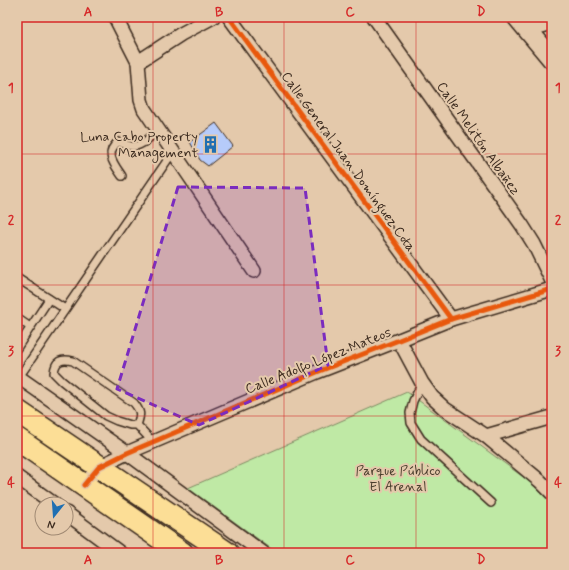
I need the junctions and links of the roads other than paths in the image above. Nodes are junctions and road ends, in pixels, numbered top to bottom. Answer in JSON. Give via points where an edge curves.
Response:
{"nodes":[{"id":1,"x":115,"y":17,"type":"edge"},
{"id":2,"x":213,"y":17,"type":"edge"},
{"id":3,"x":228,"y":17,"type":"edge"},
{"id":4,"x":374,"y":17,"type":"edge"},
{"id":5,"x":552,"y":23,"type":"edge"},
{"id":6,"x":522,"y":24,"type":"edge"},
{"id":7,"x":552,"y":59,"type":"edge"},
{"id":8,"x":138,"y":62,"type":"junction"},
{"id":9,"x":158,"y":130,"type":"junction"},
{"id":10,"x":173,"y":152,"type":"junction"},
{"id":11,"x":122,"y":176,"type":"dead end"},
{"id":12,"x":254,"y":271,"type":"dead end"},
{"id":13,"x":17,"y":278,"type":"edge"},
{"id":14,"x":552,"y":281,"type":"edge"},
{"id":15,"x":552,"y":289,"type":"edge"},
{"id":16,"x":49,"y":299,"type":"junction"},
{"id":17,"x":65,"y":310,"type":"junction"},
{"id":18,"x":17,"y":318,"type":"edge"},
{"id":19,"x":451,"y":319,"type":"junction"},
{"id":20,"x":30,"y":327,"type":"junction"},
{"id":21,"x":400,"y":340,"type":"junction"},
{"id":22,"x":17,"y":348,"type":"edge"},
{"id":23,"x":18,"y":377,"type":"edge"},
{"id":24,"x":422,"y":383,"type":"junction"},
{"id":25,"x":17,"y":411,"type":"edge"},
{"id":26,"x":552,"y":417,"type":"edge"},
{"id":27,"x":137,"y":425,"type":"junction"},
{"id":28,"x":486,"y":436,"type":"junction"},
{"id":29,"x":17,"y":439,"type":"edge"},
{"id":30,"x":153,"y":442,"type":"junction"},
{"id":31,"x":127,"y":453,"type":"junction"},
{"id":32,"x":99,"y":467,"type":"junction"},
{"id":33,"x":17,"y":477,"type":"edge"},
{"id":34,"x":84,"y":485,"type":"junction"},
{"id":35,"x":552,"y":493,"type":"edge"},
{"id":36,"x":43,"y":496,"type":"edge"},
{"id":37,"x":491,"y":503,"type":"dead end"},
{"id":38,"x":74,"y":519,"type":"edge"},
{"id":39,"x":120,"y":553,"type":"edge"},
{"id":40,"x":182,"y":553,"type":"edge"},
{"id":41,"x":227,"y":553,"type":"edge"},
{"id":42,"x":263,"y":553,"type":"edge"}],
"edges":[{"from":1,"to":8,"type":"street"},
{"from":2,"to":8,"type":"street"},
{"from":3,"to":19,"type":"street","name":"Calle General Juan Domínguez Cota"},
{"from":4,"to":14,"type":"street","name":"Calle Melitón Albañez","via":[[522,225]]},
{"from":5,"to":6,"type":"street"},
{"from":6,"to":7,"type":"street"},
{"from":8,"to":9,"type":"street","via":[[141,100]]},
{"from":9,"to":10,"type":"street"},
{"from":9,"to":11,"type":"lane","via":[[136,146],[118,142],[113,146],[111,157]]},
{"from":10,"to":12,"type":"street"},
{"from":10,"to":17,"type":"lane"},
{"from":13,"to":16,"type":"lane"},
{"from":15,"to":19,"type":"street","name":"Calle Adolfo López Mateos"},
{"from":16,"to":17,"type":"lane"},
{"from":16,"to":20,"type":"lane"},
{"from":17,"to":23,"type":"lane"},
{"from":18,"to":20,"type":"lane"},
{"from":19,"to":21,"type":"street","name":"Calle Adolfo López Mateos"},
{"from":20,"to":22,"type":"lane"},
{"from":21,"to":24,"type":"street"},
{"from":21,"to":30,"type":"street","name":"Calle Adolfo López Mateos","via":[[317,372]]},
{"from":23,"to":31,"type":"street"},
{"from":24,"to":28,"type":"street","via":[[445,409]]},
{"from":24,"to":37,"type":"lane","via":[[413,401],[411,423],[421,439]]},
{"from":25,"to":32,"type":"highway"},
{"from":26,"to":28,"type":"street"},
{"from":27,"to":27,"type":"lane","via":[[106,416],[56,377],[54,369],[57,364],[66,359],[73,361],[134,403],[140,412]]},
{"from":27,"to":30,"type":"lane"},
{"from":28,"to":35,"type":"street"},
{"from":29,"to":34,"type":"highway"},
{"from":30,"to":31,"type":"street","name":"Calle Adolfo López Mateos"},
{"from":31,"to":32,"type":"street","name":"Calle Adolfo López Mateos"},
{"from":31,"to":42,"type":"street"},
{"from":32,"to":34,"type":"street"},
{"from":32,"to":41,"type":"highway"},
{"from":33,"to":36,"type":"street"},
{"from":34,"to":40,"type":"highway"},
{"from":38,"to":39,"type":"street"}]}
